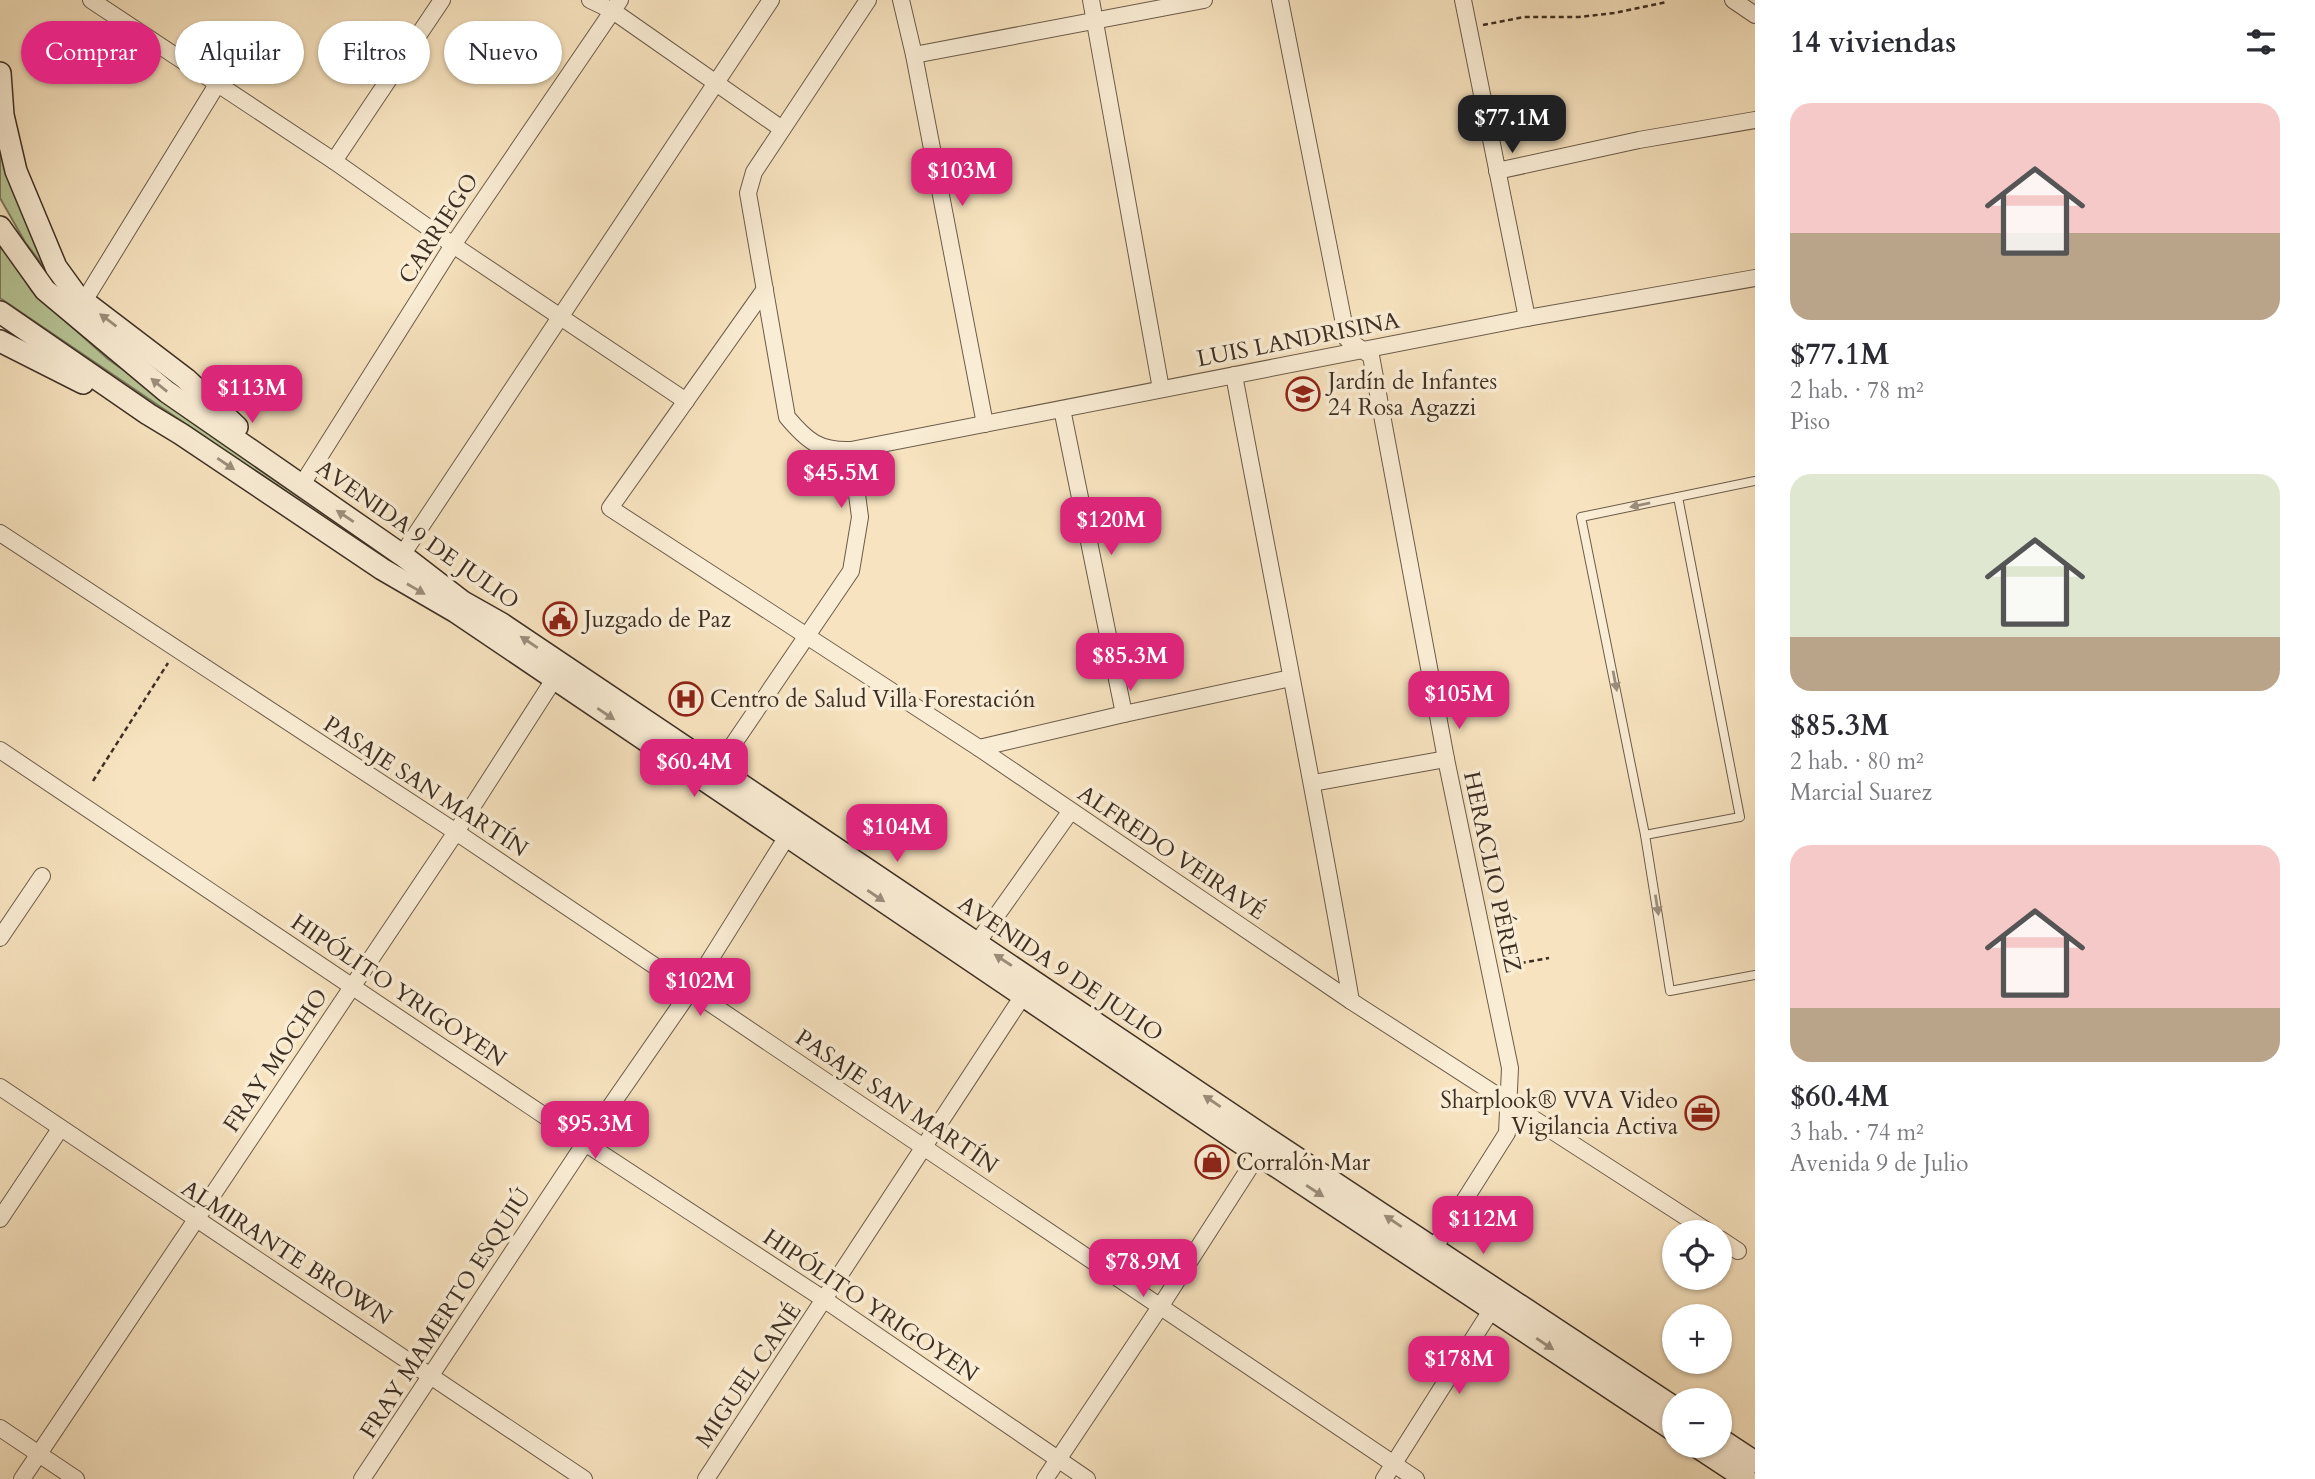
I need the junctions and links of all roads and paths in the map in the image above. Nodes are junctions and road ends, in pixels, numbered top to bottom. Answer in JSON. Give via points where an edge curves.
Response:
{"nodes":[{"id":1,"x":91,"y":0,"type":"edge"},
{"id":2,"x":442,"y":0,"type":"edge"},
{"id":3,"x":590,"y":0,"type":"edge"},
{"id":4,"x":771,"y":0,"type":"edge"},
{"id":5,"x":868,"y":0,"type":"edge"},
{"id":6,"x":901,"y":0,"type":"edge"},
{"id":7,"x":1091,"y":0,"type":"edge"},
{"id":8,"x":1204,"y":0,"type":"edge"},
{"id":9,"x":1280,"y":0,"type":"edge"},
{"id":10,"x":1463,"y":0,"type":"edge"},
{"id":11,"x":1733,"y":0,"type":"edge"},
{"id":12,"x":1667,"y":2,"type":"dead end"},
{"id":13,"x":616,"y":6,"type":"edge"},
{"id":14,"x":1755,"y":15,"type":"edge"},
{"id":15,"x":1095,"y":20,"type":"junction"},
{"id":16,"x":1469,"y":28,"type":"junction"},
{"id":17,"x":175,"y":55,"type":"edge"},
{"id":18,"x":914,"y":55,"type":"junction"},
{"id":19,"x":0,"y":73,"type":"edge"},
{"id":20,"x":716,"y":82,"type":"junction"},
{"id":21,"x":217,"y":84,"type":"edge"},
{"id":22,"x":219,"y":84,"type":"edge"},
{"id":23,"x":1755,"y":120,"type":"edge"},
{"id":24,"x":782,"y":130,"type":"junction"},
{"id":25,"x":334,"y":161,"type":"junction"},
{"id":26,"x":1497,"y":171,"type":"junction"},
{"id":27,"x":0,"y":227,"type":"edge"},
{"id":28,"x":453,"y":245,"type":"junction"},
{"id":29,"x":1755,"y":278,"type":"edge"},
{"id":30,"x":765,"y":289,"type":"junction"},
{"id":31,"x":83,"y":302,"type":"junction"},
{"id":32,"x":0,"y":312,"type":"edge"},
{"id":33,"x":560,"y":315,"type":"junction"},
{"id":34,"x":1527,"y":318,"type":"junction"},
{"id":35,"x":0,"y":341,"type":"edge"},
{"id":36,"x":1362,"y":350,"type":"junction"},
{"id":37,"x":1234,"y":375,"type":"junction"},
{"id":38,"x":1161,"y":389,"type":"junction"},
{"id":39,"x":686,"y":401,"type":"junction"},
{"id":40,"x":1062,"y":409,"type":"junction"},
{"id":41,"x":148,"y":414,"type":"junction"},
{"id":42,"x":985,"y":424,"type":"junction"},
{"id":43,"x":852,"y":450,"type":"junction"},
{"id":44,"x":1755,"y":481,"type":"edge"},
{"id":45,"x":295,"y":482,"type":"junction"},
{"id":46,"x":1678,"y":497,"type":"junction"},
{"id":47,"x":0,"y":533,"type":"edge"},
{"id":48,"x":402,"y":555,"type":"junction"},
{"id":49,"x":806,"y":637,"type":"junction"},
{"id":50,"x":177,"y":649,"type":"junction"},
{"id":51,"x":559,"y":672,"type":"junction"},
{"id":52,"x":1291,"y":678,"type":"junction"},
{"id":53,"x":1124,"y":713,"type":"junction"},
{"id":54,"x":979,"y":748,"type":"junction"},
{"id":55,"x":0,"y":750,"type":"edge"},
{"id":56,"x":1446,"y":759,"type":"junction"},
{"id":57,"x":717,"y":768,"type":"junction"},
{"id":58,"x":93,"y":781,"type":"dead end"},
{"id":59,"x":1313,"y":783,"type":"junction"},
{"id":60,"x":1070,"y":812,"type":"junction"},
{"id":61,"x":791,"y":829,"type":"junction"},
{"id":62,"x":456,"y":832,"type":"junction"},
{"id":63,"x":1645,"y":835,"type":"junction"},
{"id":64,"x":42,"y":876,"type":"dead end"},
{"id":65,"x":0,"y":938,"type":"edge"},
{"id":66,"x":977,"y":943,"type":"junction"},
{"id":67,"x":1549,"y":958,"type":"dead end"},
{"id":68,"x":1490,"y":968,"type":"junction"},
{"id":69,"x":1755,"y":975,"type":"edge"},
{"id":70,"x":353,"y":986,"type":"junction"},
{"id":71,"x":1029,"y":987,"type":"junction"},
{"id":72,"x":691,"y":990,"type":"junction"},
{"id":73,"x":1351,"y":1000,"type":"junction"},
{"id":74,"x":0,"y":1087,"type":"edge"},
{"id":75,"x":1509,"y":1102,"type":"junction"},
{"id":76,"x":60,"y":1129,"type":"junction"},
{"id":77,"x":585,"y":1143,"type":"junction"},
{"id":78,"x":925,"y":1146,"type":"junction"},
{"id":79,"x":1263,"y":1146,"type":"junction"},
{"id":80,"x":0,"y":1219,"type":"edge"},
{"id":81,"x":195,"y":1219,"type":"junction"},
{"id":82,"x":1691,"y":1220,"type":"edge"},
{"id":83,"x":1732,"y":1247,"type":"edge"},
{"id":84,"x":1738,"y":1251,"type":"dead end"},
{"id":85,"x":1429,"y":1256,"type":"junction"},
{"id":86,"x":825,"y":1300,"type":"junction"},
{"id":87,"x":1497,"y":1301,"type":"junction"},
{"id":88,"x":1160,"y":1307,"type":"junction"},
{"id":89,"x":432,"y":1375,"type":"junction"},
{"id":90,"x":1662,"y":1400,"type":"edge"},
{"id":91,"x":1662,"y":1422,"type":"edge"},
{"id":92,"x":0,"y":1428,"type":"edge"},
{"id":93,"x":1732,"y":1446,"type":"edge"},
{"id":94,"x":39,"y":1454,"type":"junction"},
{"id":95,"x":1714,"y":1458,"type":"edge"},
{"id":96,"x":1058,"y":1460,"type":"junction"},
{"id":97,"x":1755,"y":1462,"type":"edge"},
{"id":98,"x":1394,"y":1464,"type":"junction"},
{"id":99,"x":22,"y":1479,"type":"edge"},
{"id":100,"x":76,"y":1479,"type":"edge"},
{"id":101,"x":362,"y":1479,"type":"edge"},
{"id":102,"x":584,"y":1479,"type":"edge"},
{"id":103,"x":706,"y":1479,"type":"edge"},
{"id":104,"x":1045,"y":1479,"type":"edge"},
{"id":105,"x":1087,"y":1479,"type":"edge"},
{"id":106,"x":1384,"y":1479,"type":"edge"},
{"id":107,"x":1416,"y":1479,"type":"edge"},
{"id":108,"x":1746,"y":1479,"type":"edge"}],
"edges":[{"from":1,"to":17,"type":"street"},
{"from":2,"to":25,"type":"street"},
{"from":3,"to":13,"type":"street"},
{"from":4,"to":20,"type":"street"},
{"from":5,"to":24,"type":"street","name":"LUIS LANDRISINA"},
{"from":6,"to":18,"type":"street"},
{"from":7,"to":15,"type":"street"},
{"from":8,"to":15,"type":"street"},
{"from":9,"to":36,"type":"street","name":"HERACLIO PÉREZ","via":[[1348,339]]},
{"from":10,"to":16,"type":"street"},
{"from":11,"to":14,"type":"street"},
{"from":12,"to":16,"type":"path","via":[[1579,18],[1524,18]]},
{"from":13,"to":20,"type":"street"},
{"from":13,"to":28,"type":"street","name":"CARRIEGO"},
{"from":15,"to":18,"type":"street"},
{"from":15,"to":38,"type":"street"},
{"from":16,"to":26,"type":"street"},
{"from":18,"to":42,"type":"street"},
{"from":19,"to":31,"type":"main road","via":[[3,115],[16,171],[56,267]]},
{"from":20,"to":24,"type":"street"},
{"from":20,"to":33,"type":"street"},
{"from":21,"to":31,"type":"street"},
{"from":22,"to":25,"type":"street"},
{"from":23,"to":26,"type":"street"},
{"from":24,"to":30,"type":"street","name":"LUIS LANDRISINA","via":[[754,172],[748,193]]},
{"from":25,"to":28,"type":"street"},
{"from":26,"to":34,"type":"street"},
{"from":45,"to":27,"type":"main road","name":"AVENIDA 9 DE JULIO","one_way":true,"via":[[167,392],[45,290]]},
{"from":28,"to":33,"type":"street"},
{"from":28,"to":45,"type":"street","name":"CARRIEGO"},
{"from":29,"to":34,"type":"street","name":"LUIS LANDRISINA"},
{"from":30,"to":39,"type":"street"},
{"from":30,"to":43,"type":"street","name":"LUIS LANDRISINA","via":[[787,417],[804,438],[831,451]]},
{"from":45,"to":31,"type":"main road","one_way":true,"via":[[186,379]]},
{"from":32,"to":41,"type":"main road","name":"AVENIDA 9 DE JULIO"},
{"from":33,"to":39,"type":"street"},
{"from":33,"to":48,"type":"street"},
{"from":34,"to":36,"type":"street","name":"LUIS LANDRISINA"},
{"from":35,"to":41,"type":"main road"},
{"from":36,"to":37,"type":"street","name":"LUIS LANDRISINA"},
{"from":36,"to":56,"type":"street","name":"HERACLIO PÉREZ","via":[[1371,356]]},
{"from":37,"to":38,"type":"street","name":"LUIS LANDRISINA"},
{"from":37,"to":52,"type":"street"},
{"from":38,"to":40,"type":"street","name":"LUIS LANDRISINA"},
{"from":39,"to":49,"type":"street","name":"ALFREDO VEIRAVÉ","via":[[610,508]]},
{"from":40,"to":42,"type":"street","name":"LUIS LANDRISINA"},
{"from":40,"to":53,"type":"street"},
{"from":41,"to":51,"type":"main road","name":"AVENIDA 9 DE JULIO","one_way":true,"via":[[382,569]]},
{"from":42,"to":43,"type":"street","name":"LUIS LANDRISINA"},
{"from":43,"to":49,"type":"street","via":[[860,517],[851,571]]},
{"from":44,"to":46,"type":"lane"},
{"from":48,"to":45,"type":"main road","name":"AVENIDA 9 DE JULIO","one_way":true},
{"from":46,"to":63,"type":"lane","via":[[1740,817]]},
{"from":46,"to":63,"type":"lane","one_way":true,"via":[[1581,517]]},
{"from":47,"to":50,"type":"street","name":"PASAJE SAN MARTÍN"},
{"from":51,"to":48,"type":"main road","name":"AVENIDA 9 DE JULIO","one_way":true,"via":[[502,624]]},
{"from":49,"to":54,"type":"street","name":"ALFREDO VEIRAVÉ"},
{"from":49,"to":57,"type":"street"},
{"from":50,"to":58,"type":"path"},
{"from":50,"to":62,"type":"street","name":"PASAJE SAN MARTÍN"},
{"from":51,"to":57,"type":"main road","name":"AVENIDA 9 DE JULIO"},
{"from":51,"to":61,"type":"main road","name":"AVENIDA 9 DE JULIO","one_way":true},
{"from":51,"to":62,"type":"street","name":"FRAY MOCHO"},
{"from":52,"to":53,"type":"street"},
{"from":52,"to":59,"type":"street"},
{"from":53,"to":54,"type":"street"},
{"from":54,"to":60,"type":"street","name":"ALFREDO VEIRAVÉ"},
{"from":55,"to":70,"type":"street","name":"HIPÓLITO YRIGOYEN"},
{"from":56,"to":59,"type":"street"},
{"from":56,"to":68,"type":"street","name":"HERACLIO PÉREZ"},
{"from":57,"to":61,"type":"main road","name":"AVENIDA 9 DE JULIO"},
{"from":59,"to":73,"type":"street"},
{"from":60,"to":66,"type":"street"},
{"from":60,"to":73,"type":"street","name":"ALFREDO VEIRAVÉ"},
{"from":61,"to":66,"type":"main road","name":"AVENIDA 9 DE JULIO"},
{"from":61,"to":71,"type":"main road","name":"AVENIDA 9 DE JULIO","one_way":true},
{"from":61,"to":72,"type":"street","name":"FRAY MAMERTO ESQUIÚ"},
{"from":62,"to":70,"type":"street","name":"FRAY MOCHO"},
{"from":62,"to":72,"type":"street","name":"PASAJE SAN MARTÍN"},
{"from":63,"to":69,"type":"lane","one_way":true,"via":[[1670,991]]},
{"from":64,"to":65,"type":"street"},
{"from":71,"to":66,"type":"main road","name":"AVENIDA 9 DE JULIO","one_way":true},
{"from":67,"to":68,"type":"path"},
{"from":68,"to":75,"type":"street","name":"HERACLIO PÉREZ","via":[[1510,1068]]},
{"from":70,"to":77,"type":"street","name":"HIPÓLITO YRIGOYEN"},
{"from":70,"to":81,"type":"street","name":"FRAY MOCHO"},
{"from":71,"to":78,"type":"street","name":"MIGUEL CANÉ"},
{"from":71,"to":79,"type":"main road","name":"AVENIDA 9 DE JULIO"},
{"from":72,"to":77,"type":"street","name":"FRAY MAMERTO ESQUIÚ"},
{"from":72,"to":78,"type":"street","name":"PASAJE SAN MARTÍN"},
{"from":73,"to":75,"type":"street","name":"ALFREDO VEIRAVÉ"},
{"from":74,"to":76,"type":"street","name":"ALMIRANTE BROWN"},
{"from":75,"to":82,"type":"street","name":"ALFREDO VEIRAVÉ"},
{"from":75,"to":85,"type":"street","name":"HERACLIO PÉREZ","via":[[1507,1133]]},
{"from":76,"to":80,"type":"street"},
{"from":76,"to":81,"type":"street","name":"ALMIRANTE BROWN"},
{"from":77,"to":86,"type":"street","name":"HIPÓLITO YRIGOYEN"},
{"from":77,"to":89,"type":"street","name":"FRAY MAMERTO ESQUIÚ"},
{"from":78,"to":86,"type":"street","name":"MIGUEL CANÉ"},
{"from":78,"to":88,"type":"street","name":"PASAJE SAN MARTÍN"},
{"from":79,"to":85,"type":"main road","name":"AVENIDA 9 DE JULIO"},
{"from":79,"to":88,"type":"street"},
{"from":81,"to":89,"type":"street","name":"ALMIRANTE BROWN"},
{"from":81,"to":94,"type":"street","name":"FRAY MOCHO"},
{"from":83,"to":84,"type":"street"},
{"from":85,"to":87,"type":"main road","name":"AVENIDA 9 DE JULIO"},
{"from":86,"to":96,"type":"street","name":"HIPÓLITO YRIGOYEN"},
{"from":86,"to":103,"type":"street","name":"MIGUEL CANÉ"},
{"from":87,"to":90,"type":"main road","name":"AVENIDA 9 DE JULIO"},
{"from":87,"to":91,"type":"main road","name":"AVENIDA 9 DE JULIO","one_way":true},
{"from":87,"to":98,"type":"street"},
{"from":88,"to":96,"type":"street"},
{"from":88,"to":98,"type":"street","name":"PASAJE SAN MARTÍN"},
{"from":89,"to":101,"type":"street","name":"FRAY MAMERTO ESQUIÚ"},
{"from":89,"to":102,"type":"street","name":"ALMIRANTE BROWN"},
{"from":92,"to":94,"type":"street"},
{"from":93,"to":97,"type":"main road"},
{"from":94,"to":99,"type":"street","name":"FRAY MOCHO"},
{"from":94,"to":100,"type":"street"},
{"from":95,"to":108,"type":"main road"},
{"from":96,"to":104,"type":"street"},
{"from":96,"to":105,"type":"street","name":"HIPÓLITO YRIGOYEN"},
{"from":98,"to":106,"type":"street"},
{"from":98,"to":107,"type":"street","name":"PASAJE SAN MARTÍN"}]}
